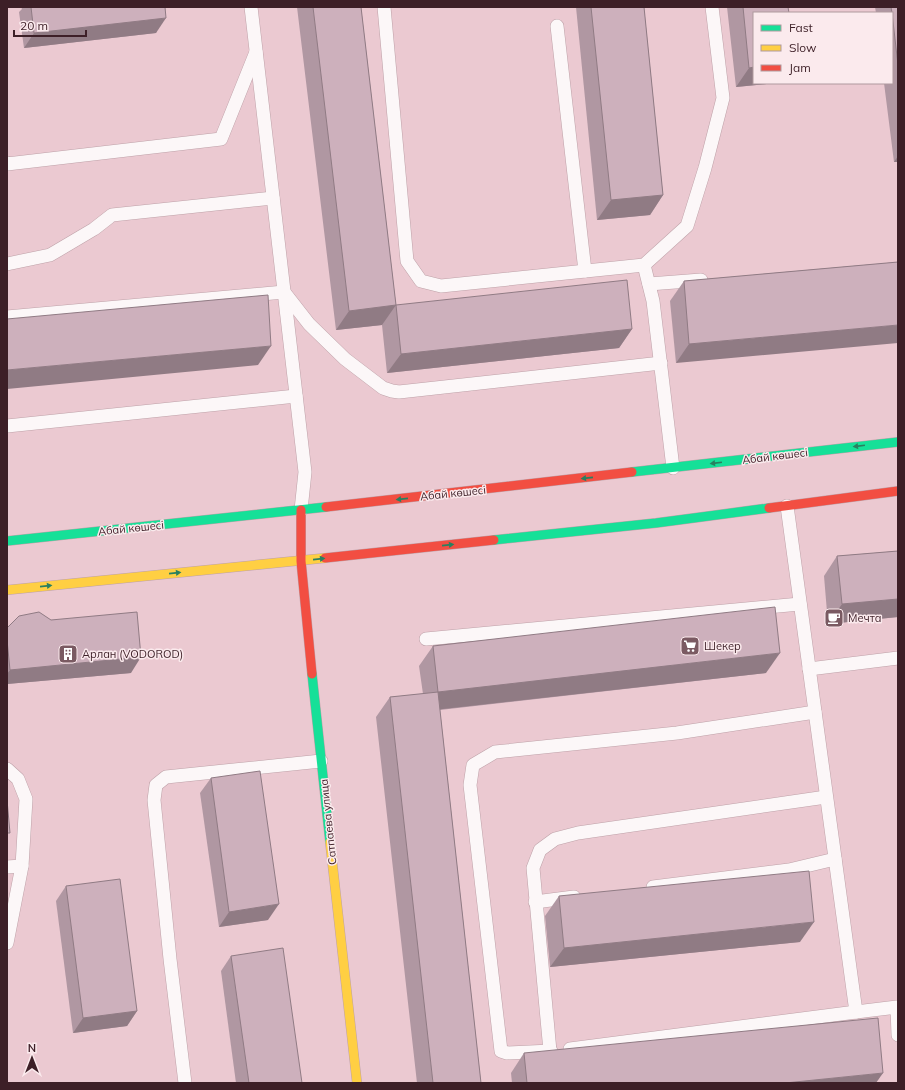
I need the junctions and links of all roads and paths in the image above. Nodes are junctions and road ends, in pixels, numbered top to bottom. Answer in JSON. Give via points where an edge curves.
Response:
{"nodes":[{"id":1,"x":251,"y":7,"type":"edge"},
{"id":2,"x":384,"y":7,"type":"edge"},
{"id":3,"x":712,"y":7,"type":"edge"},
{"id":4,"x":557,"y":26,"type":"dead end"},
{"id":5,"x":256,"y":51,"type":"junction"},
{"id":6,"x":7,"y":164,"type":"edge"},
{"id":7,"x":273,"y":198,"type":"junction"},
{"id":8,"x":7,"y":264,"type":"edge"},
{"id":9,"x":644,"y":266,"type":"junction"},
{"id":10,"x":585,"y":272,"type":"junction"},
{"id":11,"x":711,"y":279,"type":"edge"},
{"id":12,"x":649,"y":284,"type":"junction"},
{"id":13,"x":284,"y":292,"type":"junction"},
{"id":14,"x":7,"y":317,"type":"edge"},
{"id":15,"x":661,"y":363,"type":"junction"},
{"id":16,"x":296,"y":396,"type":"junction"},
{"id":17,"x":7,"y":426,"type":"edge"},
{"id":18,"x":898,"y":442,"type":"edge"},
{"id":19,"x":673,"y":468,"type":"junction"},
{"id":20,"x":898,"y":491,"type":"edge"},
{"id":21,"x":787,"y":506,"type":"junction"},
{"id":22,"x":301,"y":510,"type":"junction"},
{"id":23,"x":7,"y":541,"type":"edge"},
{"id":24,"x":301,"y":561,"type":"junction"},
{"id":25,"x":7,"y":590,"type":"edge"},
{"id":26,"x":800,"y":604,"type":"junction"},
{"id":27,"x":426,"y":640,"type":"dead end"},
{"id":28,"x":898,"y":658,"type":"edge"},
{"id":29,"x":809,"y":670,"type":"junction"},
{"id":30,"x":815,"y":712,"type":"junction"},
{"id":31,"x":321,"y":761,"type":"junction"},
{"id":32,"x":7,"y":769,"type":"edge"},
{"id":33,"x":826,"y":797,"type":"junction"},
{"id":34,"x":835,"y":859,"type":"junction"},
{"id":35,"x":22,"y":866,"type":"junction"},
{"id":36,"x":7,"y":867,"type":"edge"},
{"id":37,"x":638,"y":889,"type":"edge"},
{"id":38,"x":583,"y":896,"type":"edge"},
{"id":39,"x":536,"y":902,"type":"junction"},
{"id":40,"x":7,"y":943,"type":"edge"},
{"id":41,"x":897,"y":1007,"type":"edge"},
{"id":42,"x":856,"y":1012,"type":"junction"},
{"id":43,"x":898,"y":1036,"type":"edge"},
{"id":44,"x":550,"y":1052,"type":"junction"},
{"id":45,"x":185,"y":1083,"type":"edge"},
{"id":46,"x":357,"y":1083,"type":"edge"}],
"edges":[{"from":1,"to":5,"type":"lane"},
{"from":2,"to":10,"type":"lane","via":[[407,261],[421,281],[441,286]]},
{"from":3,"to":9,"type":"lane","via":[[723,98],[706,168],[687,226]]},
{"from":4,"to":10,"type":"lane"},
{"from":5,"to":6,"type":"lane","via":[[221,139]]},
{"from":5,"to":7,"type":"lane"},
{"from":7,"to":8,"type":"lane","via":[[112,215],[50,256]]},
{"from":7,"to":13,"type":"lane"},
{"from":9,"to":10,"type":"lane"},
{"from":9,"to":12,"type":"lane"},
{"from":11,"to":12,"type":"lane"},
{"from":12,"to":15,"type":"lane"},
{"from":13,"to":14,"type":"lane"},
{"from":13,"to":15,"type":"lane","via":[[309,324],[345,359],[383,388],[392,391]]},
{"from":13,"to":16,"type":"lane"},
{"from":15,"to":19,"type":"lane"},
{"from":16,"to":17,"type":"lane"},
{"from":16,"to":22,"type":"lane","via":[[305,472]]},
{"from":18,"to":19,"type":"street","name":"Абай көшесі","one_way":true},
{"from":19,"to":22,"type":"street","name":"Абай көшесі","one_way":true},
{"from":20,"to":21,"type":"street"},
{"from":24,"to":21,"type":"street","one_way":true,"via":[[649,524]]},
{"from":21,"to":26,"type":"lane"},
{"from":22,"to":23,"type":"street","name":"Абай көшесі"},
{"from":22,"to":24,"type":"street","name":"Сатпаева улица"},
{"from":25,"to":24,"type":"street","one_way":true},
{"from":24,"to":31,"type":"street","name":"Сатпаева улица"},
{"from":26,"to":27,"type":"lane"},
{"from":26,"to":29,"type":"lane"},
{"from":28,"to":29,"type":"lane"},
{"from":29,"to":30,"type":"lane"},
{"from":30,"to":33,"type":"lane"},
{"from":30,"to":44,"type":"lane","via":[[677,733],[495,752],[473,765],[470,785],[501,1051]]},
{"from":31,"to":45,"type":"lane","via":[[166,777],[156,785],[154,800]]},
{"from":31,"to":46,"type":"street","name":"Сатпаева улица"},
{"from":32,"to":35,"type":"lane","via":[[18,779],[26,799]]},
{"from":33,"to":34,"type":"lane"},
{"from":33,"to":39,"type":"lane","via":[[578,833],[555,839],[540,850],[533,868]]},
{"from":34,"to":37,"type":"lane","via":[[789,870]]},
{"from":34,"to":42,"type":"lane"},
{"from":35,"to":36,"type":"lane"},
{"from":35,"to":40,"type":"lane"},
{"from":38,"to":39,"type":"lane"},
{"from":39,"to":44,"type":"lane"},
{"from":41,"to":42,"type":"lane"},
{"from":41,"to":43,"type":"lane"},
{"from":42,"to":44,"type":"lane"}]}
